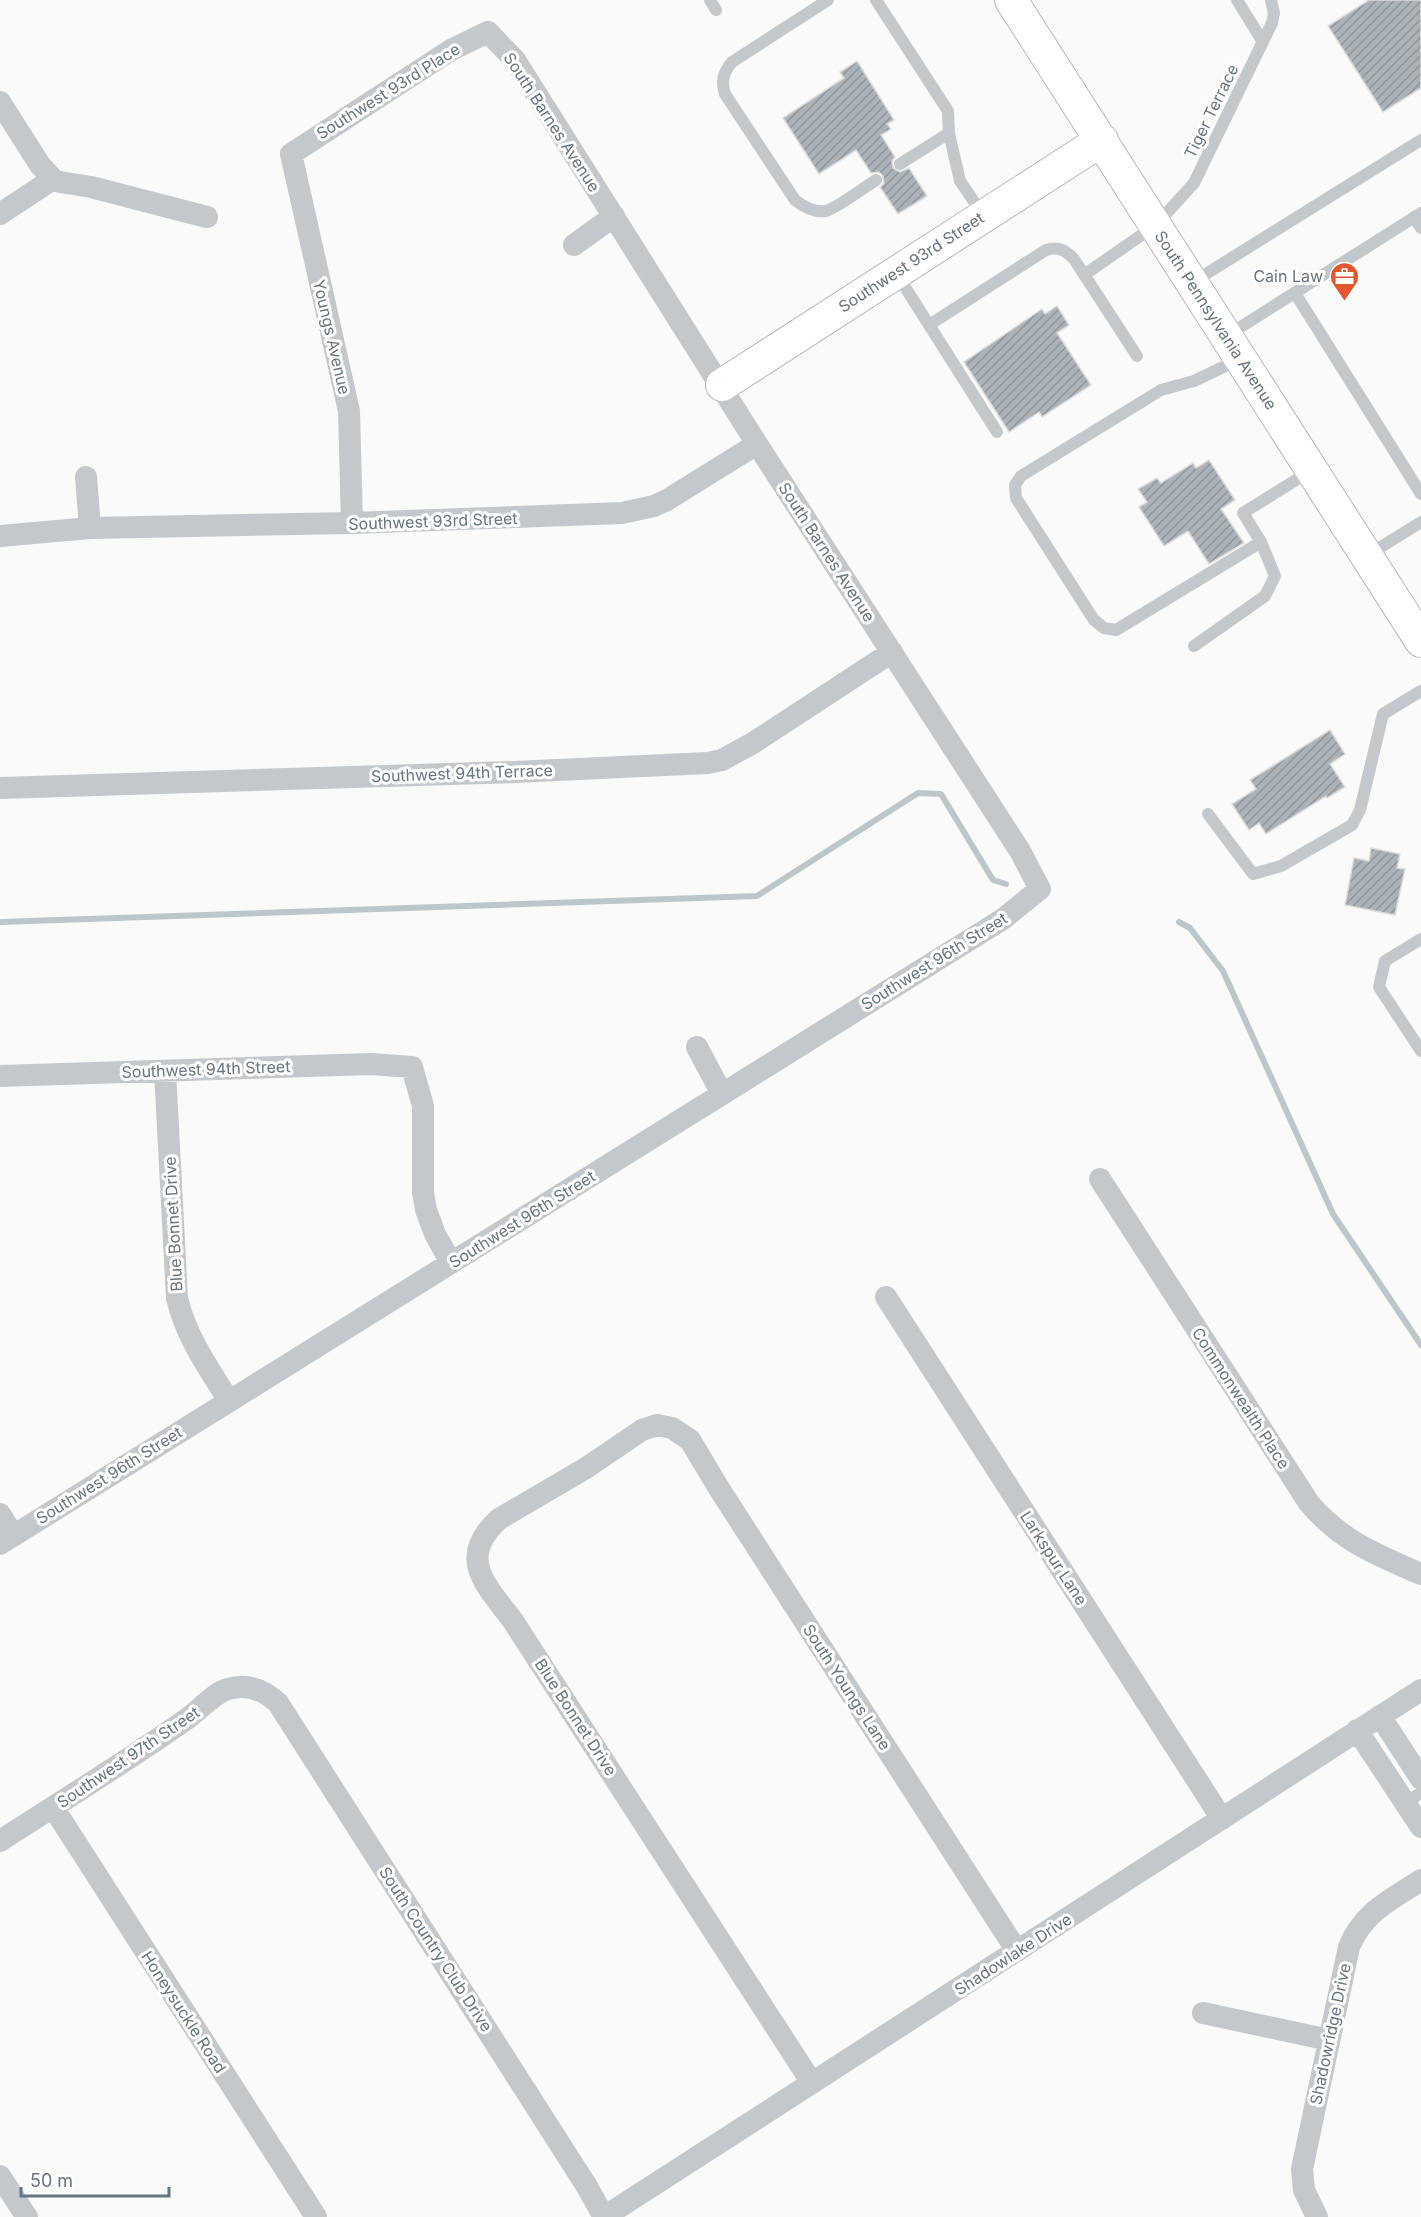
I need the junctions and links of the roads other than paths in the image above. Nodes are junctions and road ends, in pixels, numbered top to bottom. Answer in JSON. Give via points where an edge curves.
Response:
{"nodes":[{"id":1,"x":828,"y":0,"type":"edge"},
{"id":2,"x":876,"y":0,"type":"edge"},
{"id":3,"x":1011,"y":0,"type":"edge"},
{"id":4,"x":1237,"y":0,"type":"edge"},
{"id":5,"x":1271,"y":0,"type":"edge"},
{"id":6,"x":488,"y":32,"type":"joint"},
{"id":7,"x":1263,"y":42,"type":"junction"},
{"id":8,"x":0,"y":102,"type":"edge"},
{"id":9,"x":949,"y":133,"type":"junction"},
{"id":10,"x":1102,"y":140,"type":"junction"},
{"id":11,"x":1421,"y":140,"type":"edge"},
{"id":12,"x":291,"y":154,"type":"joint"},
{"id":13,"x":900,"y":164,"type":"dead end"},
{"id":14,"x":53,"y":179,"type":"junction"},
{"id":15,"x":876,"y":180,"type":"dead end"},
{"id":16,"x":0,"y":214,"type":"edge"},
{"id":17,"x":983,"y":215,"type":"junction"},
{"id":18,"x":614,"y":216,"type":"junction"},
{"id":19,"x":207,"y":218,"type":"dead end"},
{"id":20,"x":1419,"y":219,"type":"edge"},
{"id":21,"x":1156,"y":225,"type":"junction"},
{"id":22,"x":574,"y":245,"type":"dead end"},
{"id":23,"x":896,"y":272,"type":"junction"},
{"id":24,"x":1084,"y":275,"type":"junction"},
{"id":25,"x":1192,"y":282,"type":"junction"},
{"id":26,"x":1295,"y":293,"type":"junction"},
{"id":27,"x":929,"y":325,"type":"junction"},
{"id":28,"x":1234,"y":347,"type":"junction"},
{"id":29,"x":1137,"y":356,"type":"dead end"},
{"id":30,"x":722,"y":385,"type":"junction"},
{"id":31,"x":997,"y":432,"type":"dead end"},
{"id":32,"x":757,"y":444,"type":"junction"},
{"id":33,"x":1312,"y":470,"type":"junction"},
{"id":34,"x":86,"y":477,"type":"dead end"},
{"id":35,"x":1421,"y":494,"type":"edge"},
{"id":36,"x":1421,"y":522,"type":"edge"},
{"id":37,"x":352,"y":523,"type":"junction"},
{"id":38,"x":90,"y":528,"type":"junction"},
{"id":39,"x":0,"y":536,"type":"edge"},
{"id":40,"x":1261,"y":542,"type":"junction"},
{"id":41,"x":1366,"y":556,"type":"junction"},
{"id":42,"x":1421,"y":640,"type":"edge"},
{"id":43,"x":1194,"y":646,"type":"dead end"},
{"id":44,"x":892,"y":652,"type":"junction"},
{"id":45,"x":1421,"y":691,"type":"edge"},
{"id":46,"x":0,"y":788,"type":"edge"},
{"id":47,"x":1208,"y":813,"type":"dead end"},
{"id":48,"x":1040,"y":889,"type":"joint"},
{"id":49,"x":1421,"y":939,"type":"edge"},
{"id":50,"x":697,"y":1047,"type":"dead end"},
{"id":51,"x":1421,"y":1052,"type":"edge"},
{"id":52,"x":165,"y":1071,"type":"junction"},
{"id":53,"x":0,"y":1076,"type":"edge"},
{"id":54,"x":722,"y":1094,"type":"junction"},
{"id":55,"x":1100,"y":1179,"type":"dead end"},
{"id":56,"x":451,"y":1263,"type":"junction"},
{"id":57,"x":886,"y":1297,"type":"dead end"},
{"id":58,"x":229,"y":1401,"type":"junction"},
{"id":59,"x":672,"y":1428,"type":"joint"},
{"id":60,"x":0,"y":1514,"type":"edge"},
{"id":61,"x":6,"y":1540,"type":"edge"},
{"id":62,"x":1421,"y":1575,"type":"edge"},
{"id":63,"x":259,"y":1689,"type":"joint"},
{"id":64,"x":1421,"y":1690,"type":"edge"},
{"id":65,"x":1380,"y":1716,"type":"junction"},
{"id":66,"x":1357,"y":1730,"type":"junction"},
{"id":67,"x":1421,"y":1779,"type":"edge"},
{"id":68,"x":1413,"y":1798,"type":"edge"},
{"id":69,"x":52,"y":1807,"type":"junction"},
{"id":70,"x":1222,"y":1819,"type":"junction"},
{"id":71,"x":1421,"y":1827,"type":"edge"},
{"id":72,"x":0,"y":1841,"type":"edge"},
{"id":73,"x":1421,"y":1880,"type":"edge"},
{"id":74,"x":1017,"y":1951,"type":"junction"},
{"id":75,"x":1203,"y":2013,"type":"dead end"},
{"id":76,"x":1329,"y":2040,"type":"junction"},
{"id":77,"x":812,"y":2083,"type":"junction"},
{"id":78,"x":0,"y":2176,"type":"edge"},
{"id":79,"x":27,"y":2217,"type":"edge"},
{"id":80,"x":316,"y":2217,"type":"edge"},
{"id":81,"x":604,"y":2217,"type":"edge"},
{"id":82,"x":1317,"y":2217,"type":"edge"}],
"edges":[{"from":1,"to":15,"type":"lane","via":[[732,62],[722,86],[795,200],[803,206],[827,211]]},
{"from":2,"to":9,"type":"lane","via":[[948,111]]},
{"from":3,"to":10,"type":"main road","name":"South Pennsylvania Avenue"},
{"from":4,"to":7,"type":"lane"},
{"from":5,"to":7,"type":"lane","name":"Tiger Terrace","via":[[1274,13]]},
{"from":6,"to":12,"type":"street","name":"Southwest 93rd Place","via":[[451,50]]},
{"from":6,"to":18,"type":"street","name":"South Barnes Avenue","via":[[515,60]]},
{"from":7,"to":21,"type":"lane","name":"Tiger Terrace","via":[[1194,183]]},
{"from":8,"to":14,"type":"street"},
{"from":9,"to":13,"type":"lane"},
{"from":9,"to":17,"type":"lane","via":[[960,181]]},
{"from":10,"to":17,"type":"main road","name":"Southwest 93rd Street"},
{"from":10,"to":21,"type":"main road","name":"South Pennsylvania Avenue"},
{"from":11,"to":25,"type":"lane"},
{"from":12,"to":37,"type":"street","name":"Youngs Avenue","via":[[349,411]]},
{"from":14,"to":16,"type":"street"},
{"from":14,"to":19,"type":"street"},
{"from":17,"to":23,"type":"main road","name":"Southwest 93rd Street"},
{"from":18,"to":22,"type":"street"},
{"from":18,"to":30,"type":"street","name":"South Barnes Avenue"},
{"from":20,"to":26,"type":"lane"},
{"from":21,"to":24,"type":"lane","name":"Tiger Terrace"},
{"from":21,"to":25,"type":"main road","name":"South Pennsylvania Avenue"},
{"from":23,"to":27,"type":"lane"},
{"from":23,"to":30,"type":"main road","name":"Southwest 93rd Street"},
{"from":24,"to":27,"type":"lane","via":[[1065,250],[1046,250]]},
{"from":24,"to":29,"type":"lane"},
{"from":25,"to":28,"type":"main road","name":"South Pennsylvania Avenue"},
{"from":26,"to":28,"type":"lane"},
{"from":26,"to":35,"type":"lane"},
{"from":27,"to":31,"type":"lane"},
{"from":28,"to":33,"type":"main road","name":"South Pennsylvania Avenue"},
{"from":28,"to":40,"type":"lane","via":[[1194,381],[1161,390],[1020,476],[1015,485],[1016,498],[1094,621],[1104,628],[1116,630]]},
{"from":30,"to":32,"type":"street","name":"South Barnes Avenue"},
{"from":32,"to":37,"type":"street","name":"Southwest 93rd Street","via":[[686,490],[636,511]]},
{"from":32,"to":44,"type":"street","name":"South Barnes Avenue"},
{"from":33,"to":40,"type":"lane","via":[[1242,513]]},
{"from":33,"to":41,"type":"main road","name":"South Pennsylvania Avenue"},
{"from":34,"to":38,"type":"street"},
{"from":36,"to":41,"type":"lane"},
{"from":37,"to":38,"type":"street","name":"Southwest 93rd Street"},
{"from":38,"to":39,"type":"street","name":"Southwest 93rd Street"},
{"from":40,"to":43,"type":"lane","via":[[1275,576],[1265,596]]},
{"from":41,"to":42,"type":"main road","name":"South Pennsylvania Avenue"},
{"from":44,"to":46,"type":"street","name":"Southwest 94th Terrace","via":[[753,743],[708,763]]},
{"from":44,"to":48,"type":"street","name":"South Barnes Avenue","via":[[1020,851]]},
{"from":45,"to":47,"type":"lane","via":[[1383,714],[1353,825],[1281,866],[1253,874]]},
{"from":48,"to":54,"type":"street","name":"Southwest 96th Street","via":[[1003,919]]},
{"from":49,"to":51,"type":"lane","via":[[1385,961],[1379,987]]},
{"from":50,"to":54,"type":"street"},
{"from":52,"to":53,"type":"street","name":"Southwest 94th Street"},
{"from":52,"to":56,"type":"street","name":"Southwest 94th Street","via":[[371,1064],[412,1067],[423,1106],[426,1210]]},
{"from":52,"to":58,"type":"street","name":"Blue Bonnet Drive","via":[[180,1314]]},
{"from":54,"to":56,"type":"street","name":"Southwest 96th Street"},
{"from":55,"to":62,"type":"street","name":"Commonwealth Place","via":[[1309,1503],[1340,1534]]},
{"from":56,"to":58,"type":"street","name":"Southwest 96th Street"},
{"from":57,"to":70,"type":"street","name":"Larkspur Lane"},
{"from":58,"to":61,"type":"street","name":"Southwest 96th Street"},
{"from":59,"to":74,"type":"street","name":"South Youngs Lane","via":[[696,1448]]},
{"from":59,"to":77,"type":"street","name":"Blue Bonnet Drive","via":[[657,1425],[642,1430],[500,1519],[480,1540],[479,1570]]},
{"from":60,"to":61,"type":"street"},
{"from":63,"to":69,"type":"street","name":"Southwest 97th Street","via":[[225,1689],[185,1720]]},
{"from":63,"to":81,"type":"street","name":"South Country Club Drive","via":[[278,1703]]},
{"from":64,"to":65,"type":"street","name":"Shadowlake Drive"},
{"from":65,"to":66,"type":"street","name":"Shadowlake Drive"},
{"from":65,"to":67,"type":"street"},
{"from":66,"to":68,"type":"street"},
{"from":66,"to":70,"type":"street","name":"Shadowlake Drive"},
{"from":68,"to":71,"type":"street"},
{"from":69,"to":72,"type":"street","name":"Southwest 97th Street"},
{"from":69,"to":80,"type":"street","name":"Honeysuckle Road"},
{"from":70,"to":74,"type":"street","name":"Shadowlake Drive"},
{"from":73,"to":76,"type":"street","name":"Shadowridge Drive","via":[[1378,1907],[1354,1934]]},
{"from":74,"to":77,"type":"street","name":"Shadowlake Drive"},
{"from":75,"to":76,"type":"street"},
{"from":76,"to":82,"type":"street","name":"Shadowridge Drive","via":[[1302,2169],[1304,2190]]},
{"from":77,"to":81,"type":"street","name":"Shadowlake Drive"},
{"from":78,"to":79,"type":"street"}]}
